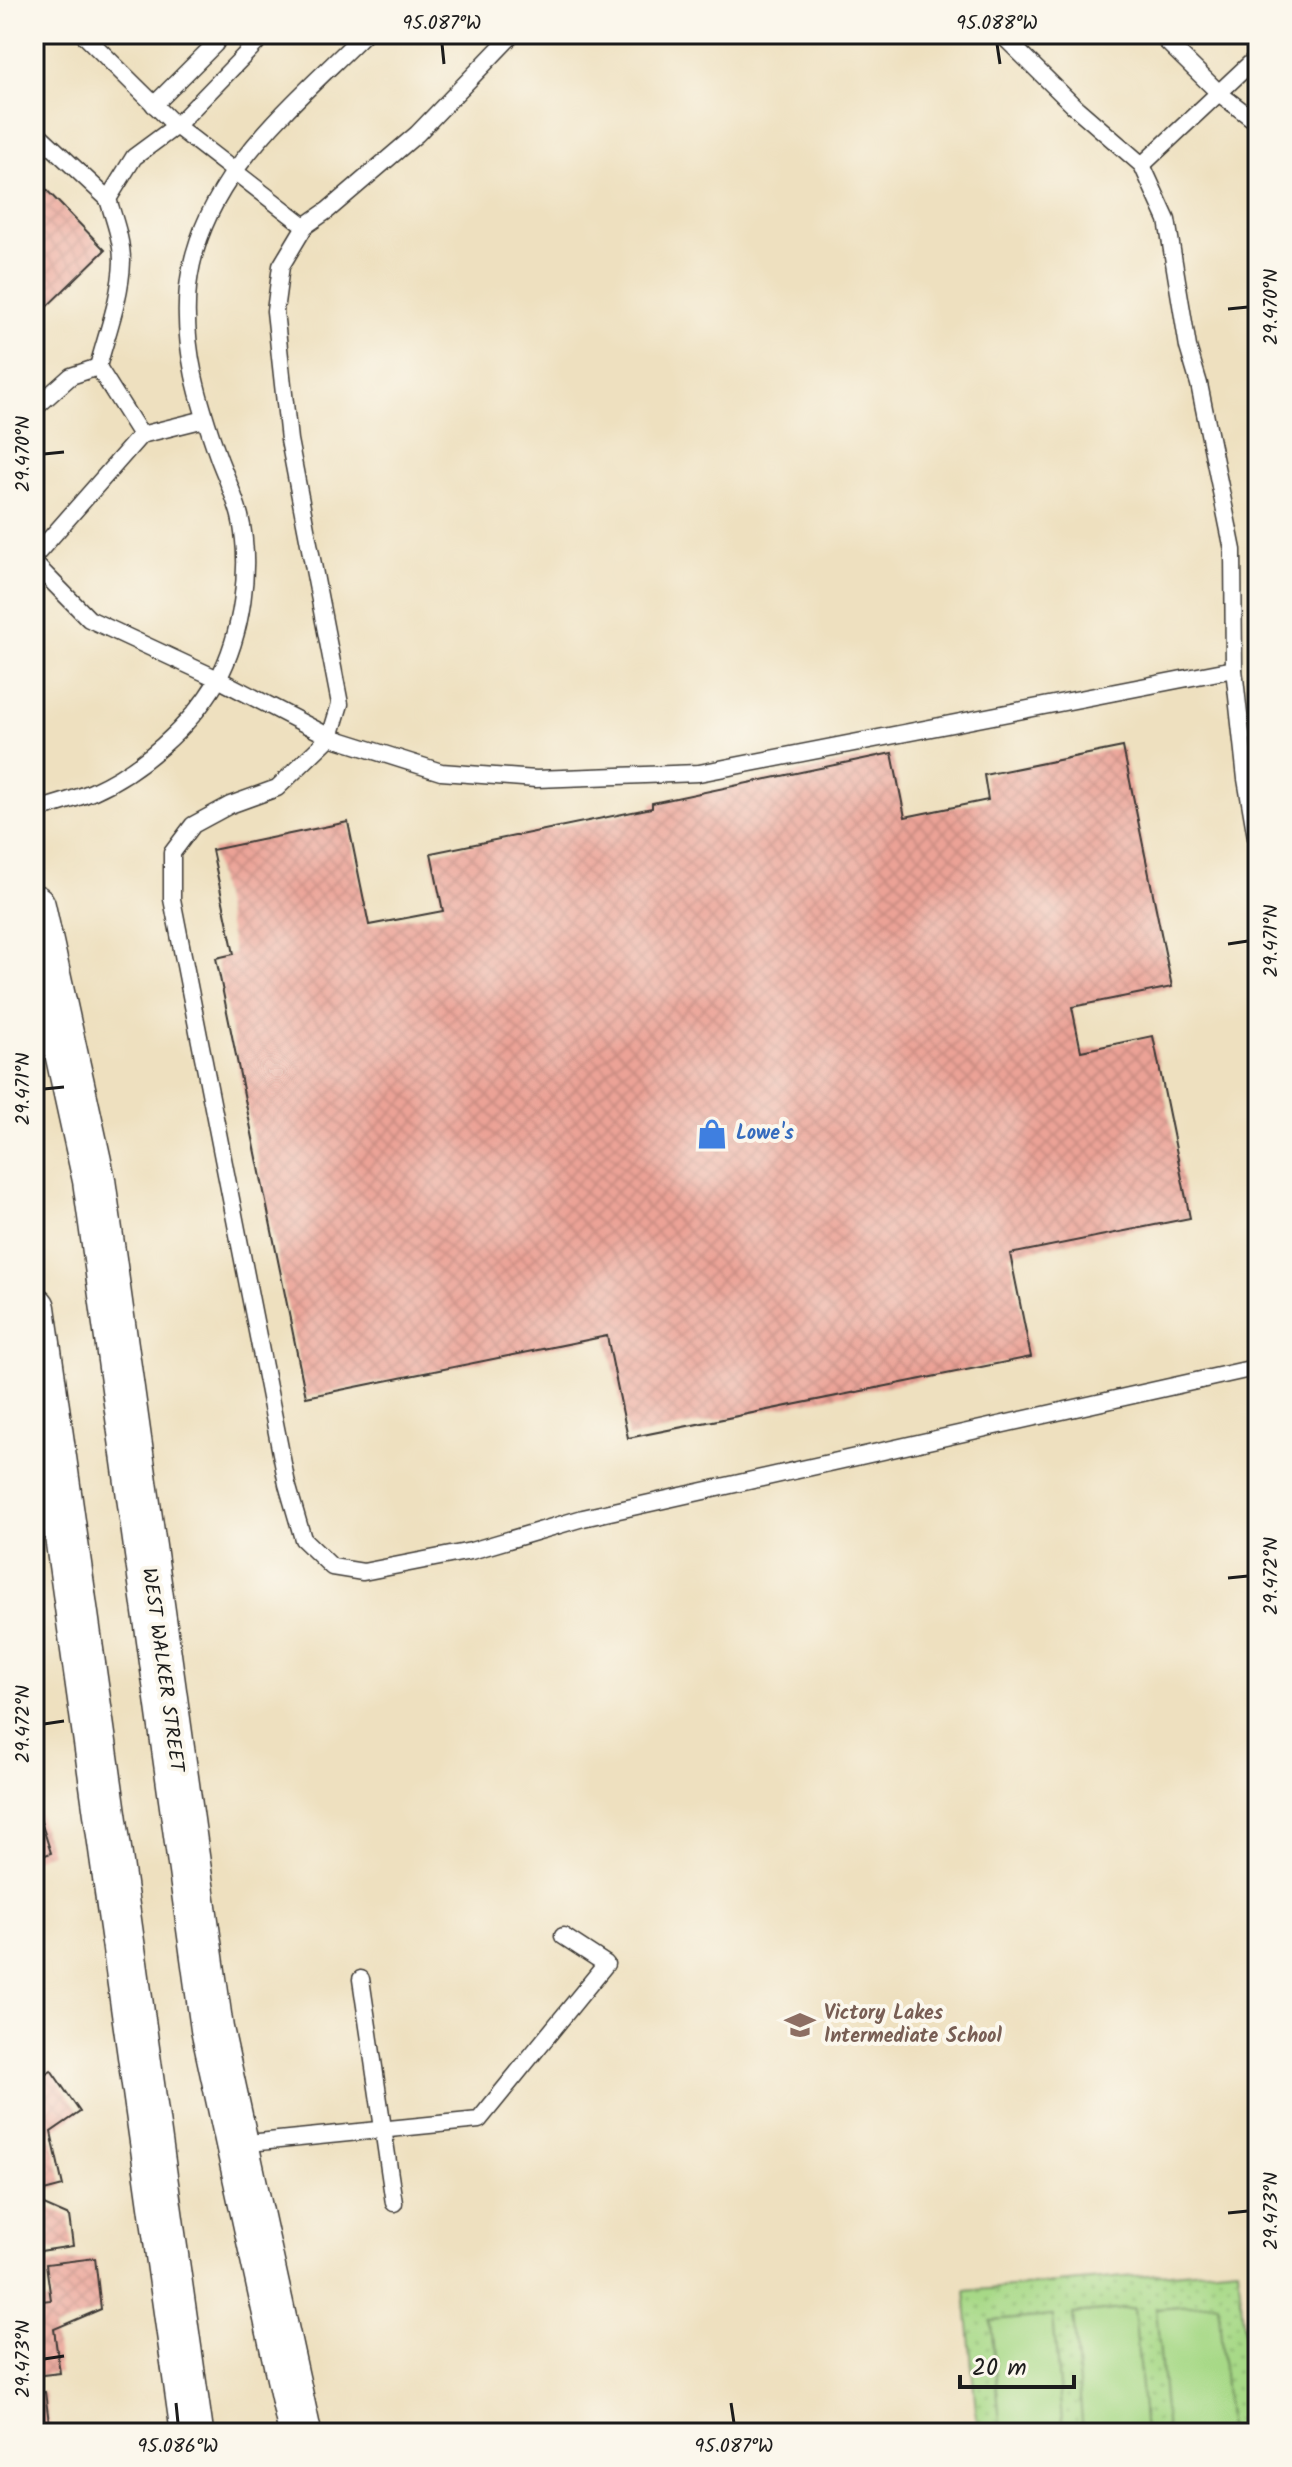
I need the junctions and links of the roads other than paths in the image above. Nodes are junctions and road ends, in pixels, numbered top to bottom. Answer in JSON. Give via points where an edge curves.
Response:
{"nodes":[{"id":1,"x":83,"y":34,"type":"edge"},
{"id":2,"x":221,"y":34,"type":"edge"},
{"id":3,"x":265,"y":34,"type":"edge"},
{"id":4,"x":364,"y":34,"type":"edge"},
{"id":5,"x":513,"y":34,"type":"edge"},
{"id":6,"x":1001,"y":34,"type":"edge"},
{"id":7,"x":1159,"y":34,"type":"edge"},
{"id":8,"x":1258,"y":56,"type":"edge"},
{"id":9,"x":1220,"y":94,"type":"junction"},
{"id":10,"x":154,"y":105,"type":"junction"},
{"id":11,"x":1258,"y":123,"type":"edge"},
{"id":12,"x":176,"y":126,"type":"junction"},
{"id":13,"x":34,"y":130,"type":"edge"},
{"id":14,"x":1142,"y":165,"type":"junction"},
{"id":15,"x":232,"y":171,"type":"junction"},
{"id":16,"x":108,"y":199,"type":"junction"},
{"id":17,"x":305,"y":226,"type":"junction"},
{"id":18,"x":98,"y":367,"type":"junction"},
{"id":19,"x":34,"y":409,"type":"edge"},
{"id":20,"x":205,"y":419,"type":"junction"},
{"id":21,"x":141,"y":435,"type":"junction"},
{"id":22,"x":34,"y":557,"type":"edge"},
{"id":23,"x":34,"y":563,"type":"edge"},
{"id":24,"x":1234,"y":669,"type":"junction"},
{"id":25,"x":218,"y":679,"type":"junction"},
{"id":26,"x":330,"y":737,"type":"junction"},
{"id":27,"x":1254,"y":800,"type":"edge"},
{"id":28,"x":34,"y":811,"type":"edge"},
{"id":29,"x":1258,"y":849,"type":"edge"},
{"id":30,"x":34,"y":906,"type":"edge"},
{"id":31,"x":34,"y":1308,"type":"edge"},
{"id":32,"x":1258,"y":1365,"type":"edge"},
{"id":33,"x":563,"y":1936,"type":"dead end"},
{"id":34,"x":361,"y":1979,"type":"dead end"},
{"id":35,"x":382,"y":2130,"type":"junction"},
{"id":36,"x":237,"y":2144,"type":"junction"},
{"id":37,"x":394,"y":2203,"type":"dead end"},
{"id":38,"x":192,"y":2433,"type":"edge"},
{"id":39,"x":300,"y":2433,"type":"edge"}],
"edges":[{"from":1,"to":10,"type":"lane"},
{"from":2,"to":10,"type":"lane"},
{"from":3,"to":12,"type":"lane"},
{"from":4,"to":15,"type":"lane"},
{"from":5,"to":17,"type":"lane","via":[[417,134]]},
{"from":6,"to":14,"type":"lane"},
{"from":7,"to":9,"type":"lane"},
{"from":8,"to":9,"type":"lane"},
{"from":9,"to":11,"type":"lane"},
{"from":9,"to":14,"type":"lane"},
{"from":10,"to":12,"type":"lane"},
{"from":12,"to":15,"type":"lane"},
{"from":12,"to":16,"type":"lane","via":[[134,157]]},
{"from":13,"to":16,"type":"lane"},
{"from":14,"to":24,"type":"lane","via":[[1167,220],[1188,347],[1233,550]]},
{"from":15,"to":17,"type":"lane"},
{"from":15,"to":20,"type":"lane","via":[[198,245],[188,286],[191,367]]},
{"from":16,"to":18,"type":"lane","via":[[122,261]]},
{"from":17,"to":26,"type":"lane","via":[[281,266],[275,311],[289,440],[340,704]]},
{"from":18,"to":19,"type":"lane","via":[[71,376]]},
{"from":18,"to":21,"type":"lane"},
{"from":20,"to":21,"type":"lane"},
{"from":20,"to":25,"type":"lane","via":[[240,517],[245,571],[240,620]]},
{"from":21,"to":22,"type":"lane"},
{"from":23,"to":25,"type":"lane","via":[[89,619]]},
{"from":24,"to":26,"type":"lane","via":[[699,773],[536,779],[441,772]]},
{"from":24,"to":27,"type":"lane"},
{"from":25,"to":26,"type":"lane"},
{"from":25,"to":28,"type":"lane","via":[[195,713],[138,765],[93,792]]},
{"from":26,"to":32,"type":"lane","via":[[277,788],[193,825],[172,853],[172,899],[287,1484],[303,1539],[332,1567],[363,1572],[471,1551],[583,1518]]},
{"from":27,"to":29,"type":"lane"},
{"from":30,"to":36,"type":"street","name":"WEST WALKER STREET","via":[[94,1180],[212,2029]]},
{"from":31,"to":38,"type":"street"},
{"from":33,"to":35,"type":"lane","via":[[606,1964],[479,2120]]},
{"from":34,"to":35,"type":"lane"},
{"from":35,"to":36,"type":"lane"},
{"from":35,"to":37,"type":"lane"},
{"from":36,"to":39,"type":"street","name":"WEST WALKER STREET"}]}
